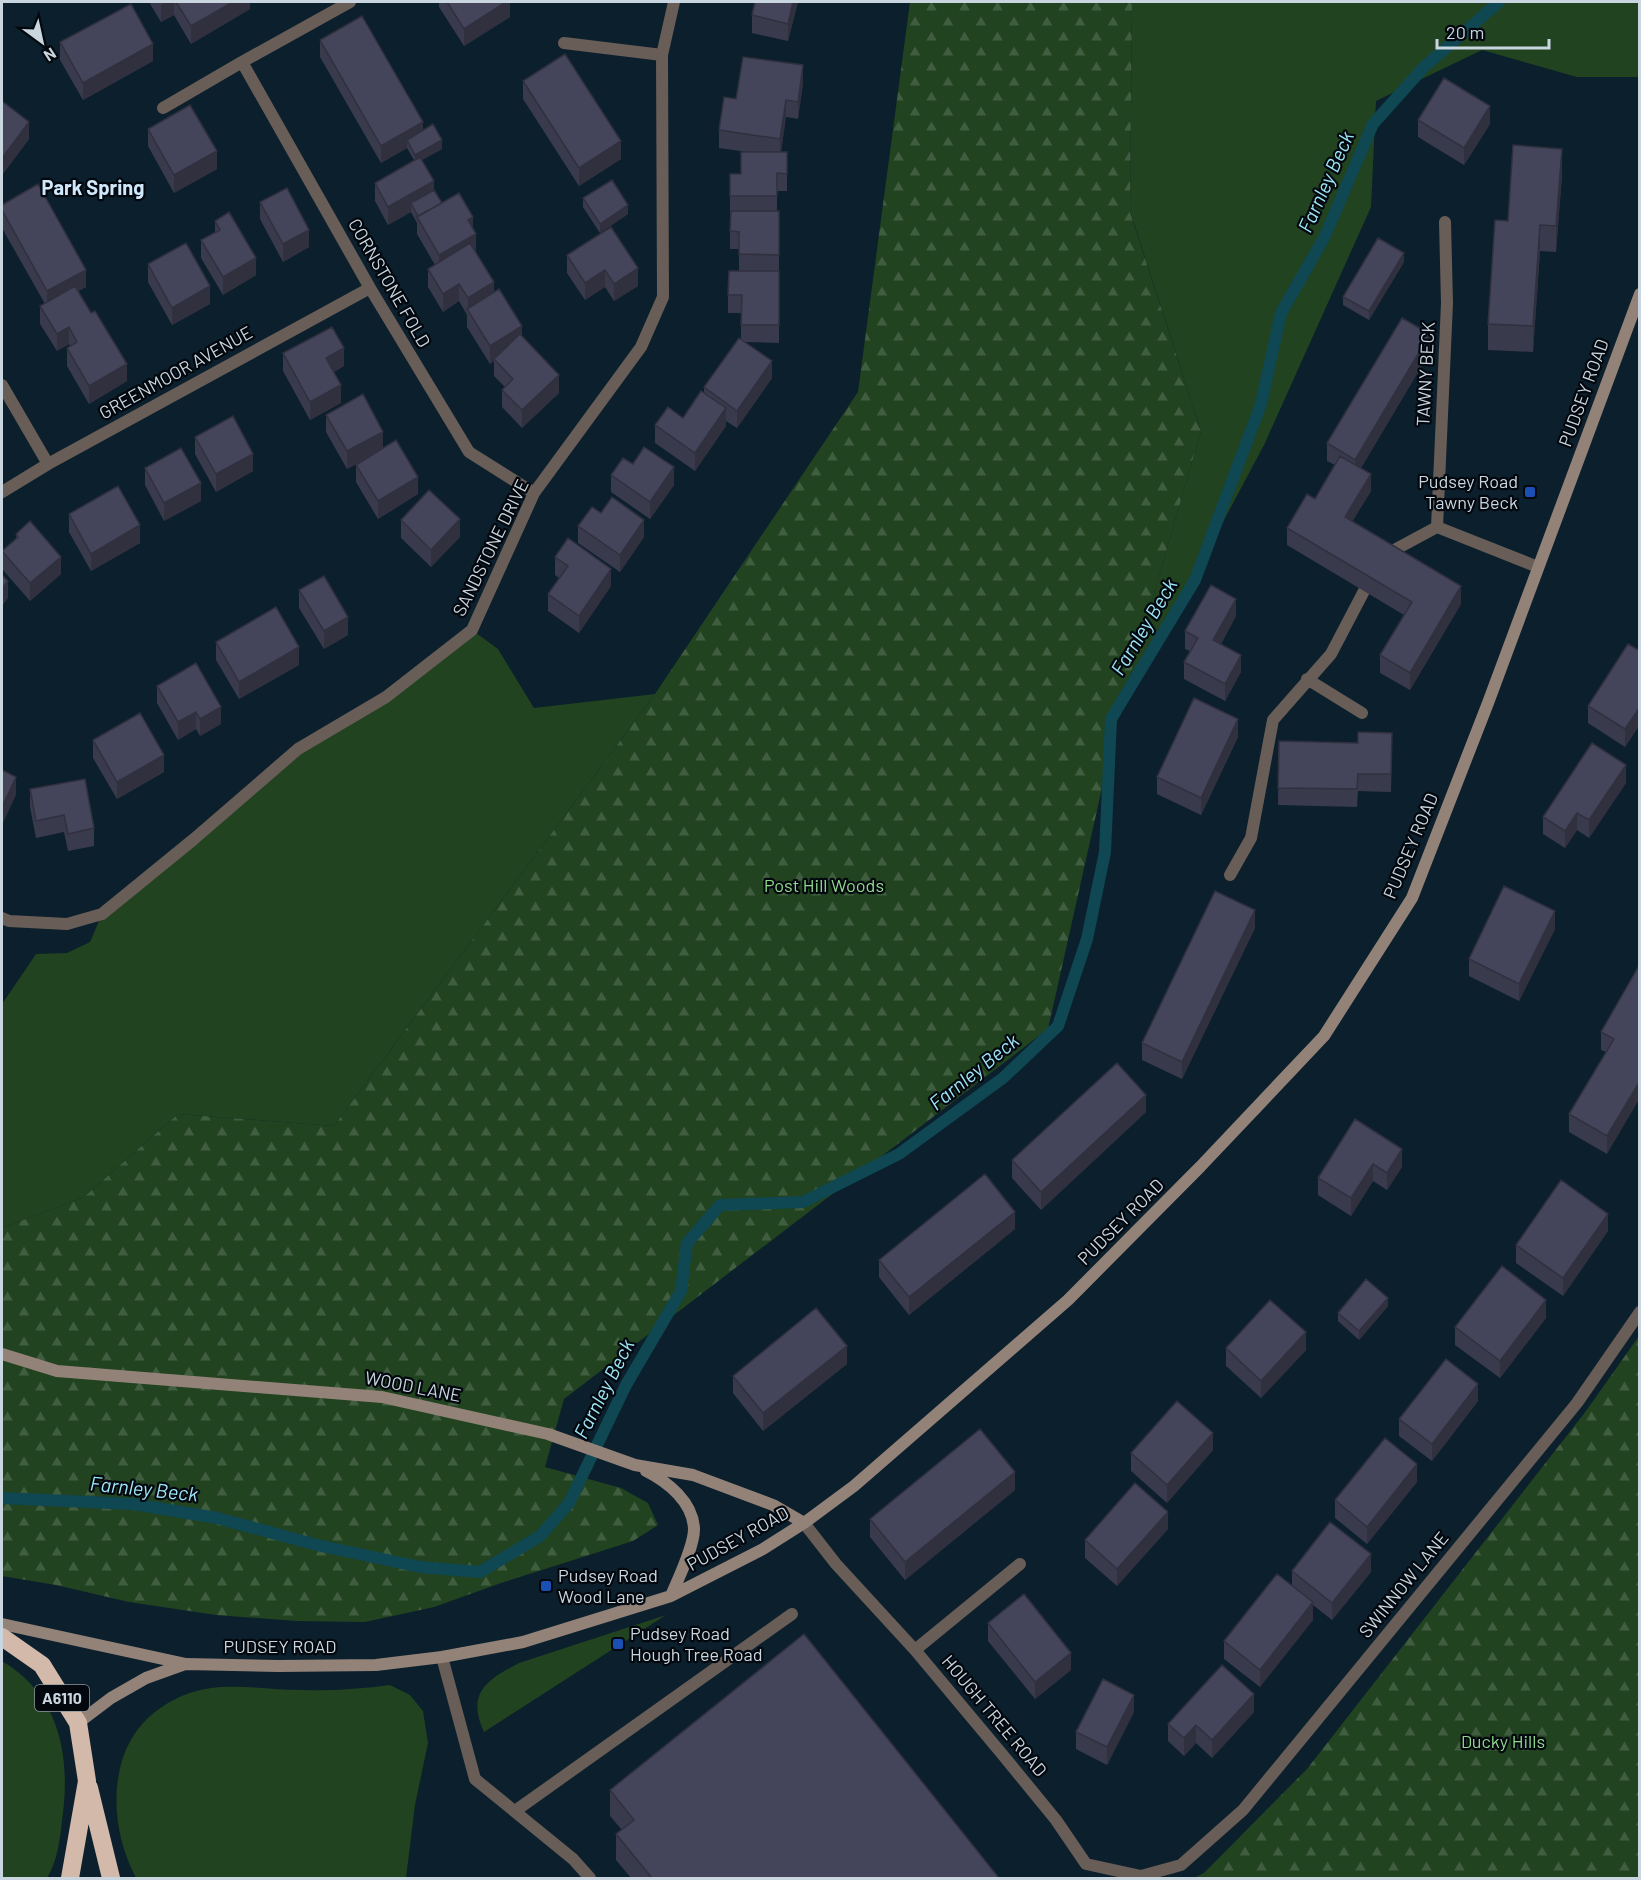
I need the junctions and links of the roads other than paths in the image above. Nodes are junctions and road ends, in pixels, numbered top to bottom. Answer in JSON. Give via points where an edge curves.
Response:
{"nodes":[{"id":1,"x":350,"y":2,"type":"edge"},
{"id":2,"x":674,"y":2,"type":"edge"},
{"id":3,"x":564,"y":43,"type":"dead end"},
{"id":4,"x":662,"y":55,"type":"junction"},
{"id":5,"x":242,"y":62,"type":"junction"},
{"id":6,"x":163,"y":108,"type":"dead end"},
{"id":7,"x":1445,"y":222,"type":"dead end"},
{"id":8,"x":370,"y":288,"type":"junction"},
{"id":9,"x":1640,"y":294,"type":"edge"},
{"id":10,"x":2,"y":386,"type":"edge"},
{"id":11,"x":48,"y":464,"type":"junction"},
{"id":12,"x":2,"y":492,"type":"edge"},
{"id":13,"x":534,"y":493,"type":"junction"},
{"id":14,"x":1437,"y":527,"type":"junction"},
{"id":15,"x":1382,"y":557,"type":"edge"},
{"id":16,"x":1538,"y":567,"type":"junction"},
{"id":17,"x":1364,"y":591,"type":"edge"},
{"id":18,"x":1308,"y":679,"type":"junction"},
{"id":19,"x":1362,"y":713,"type":"dead end"},
{"id":20,"x":1230,"y":875,"type":"dead end"},
{"id":21,"x":2,"y":918,"type":"edge"},
{"id":22,"x":1640,"y":1312,"type":"edge"},
{"id":23,"x":2,"y":1354,"type":"edge"},
{"id":24,"x":635,"y":1465,"type":"junction"},
{"id":25,"x":804,"y":1523,"type":"junction"},
{"id":26,"x":1020,"y":1564,"type":"dead end"},
{"id":27,"x":671,"y":1596,"type":"junction"},
{"id":28,"x":792,"y":1614,"type":"dead end"},
{"id":29,"x":2,"y":1624,"type":"edge"},
{"id":30,"x":2,"y":1637,"type":"edge"},
{"id":31,"x":915,"y":1650,"type":"junction"},
{"id":32,"x":442,"y":1657,"type":"junction"},
{"id":33,"x":186,"y":1664,"type":"junction"},
{"id":34,"x":78,"y":1723,"type":"junction"},
{"id":35,"x":87,"y":1781,"type":"junction"},
{"id":36,"x":515,"y":1811,"type":"junction"},
{"id":37,"x":1181,"y":1865,"type":"joint"},
{"id":38,"x":70,"y":1878,"type":"edge"},
{"id":39,"x":111,"y":1878,"type":"edge"},
{"id":40,"x":590,"y":1878,"type":"edge"}],
"edges":[{"from":1,"to":5,"type":"street"},
{"from":2,"to":4,"type":"street","name":"SANDSTONE DRIVE"},
{"from":3,"to":4,"type":"street"},
{"from":4,"to":13,"type":"street","name":"SANDSTONE DRIVE","via":[[663,297],[641,347]]},
{"from":5,"to":6,"type":"street"},
{"from":5,"to":8,"type":"street","name":"CORNSTONE FOLD"},
{"from":7,"to":14,"type":"street","name":"TAWNY BECK","via":[[1447,303]]},
{"from":8,"to":11,"type":"street","name":"GREENMOOR AVENUE"},
{"from":8,"to":13,"type":"street","name":"CORNSTONE FOLD","via":[[469,453]]},
{"from":9,"to":16,"type":"main road","name":"PUDSEY ROAD"},
{"from":10,"to":11,"type":"street"},
{"from":11,"to":12,"type":"street","name":"GREENMOOR AVENUE"},
{"from":13,"to":21,"type":"street","name":"SANDSTONE DRIVE","via":[[472,630],[386,697],[298,749],[102,914],[67,924]]},
{"from":14,"to":15,"type":"street"},
{"from":14,"to":16,"type":"street"},
{"from":16,"to":25,"type":"main road","name":"PUDSEY ROAD","via":[[1412,898],[1324,1036],[1068,1300],[854,1485]]},
{"from":17,"to":18,"type":"street","via":[[1331,654]]},
{"from":18,"to":19,"type":"street"},
{"from":18,"to":20,"type":"street","via":[[1273,720],[1251,838]]},
{"from":22,"to":37,"type":"street","name":"SWINNOW LANE","via":[[1577,1403],[1243,1810]]},
{"from":23,"to":24,"type":"main road","name":"WOOD LANE","via":[[57,1371],[381,1397],[548,1434]]},
{"from":24,"to":25,"type":"main road","name":"WOOD LANE","via":[[693,1475],[774,1505]]},
{"from":24,"to":27,"type":"main road","via":[[665,1480],[690,1509],[694,1530]]},
{"from":25,"to":27,"type":"main road","name":"PUDSEY ROAD","via":[[762,1550]]},
{"from":25,"to":31,"type":"street","name":"HOUGH TREE ROAD"},
{"from":26,"to":31,"type":"street"},
{"from":27,"to":32,"type":"main road","name":"PUDSEY ROAD","via":[[523,1642]]},
{"from":28,"to":36,"type":"street"},
{"from":29,"to":33,"type":"main road","name":"PUDSEY ROAD"},
{"from":30,"to":34,"type":"highway","number":"A6110","via":[[42,1665]]},
{"from":31,"to":37,"type":"street","name":"HOUGH TREE ROAD","via":[[1056,1820],[1086,1864],[1141,1876]]},
{"from":32,"to":33,"type":"main road","name":"PUDSEY ROAD","via":[[376,1665]]},
{"from":32,"to":36,"type":"street","via":[[475,1779]]},
{"from":33,"to":34,"type":"main road","name":"PUDSEY ROAD","via":[[146,1678]]},
{"from":34,"to":35,"type":"highway","number":"A6110"},
{"from":35,"to":38,"type":"highway","number":"A6110"},
{"from":35,"to":39,"type":"highway","number":"A6110"},
{"from":36,"to":40,"type":"street"}]}
